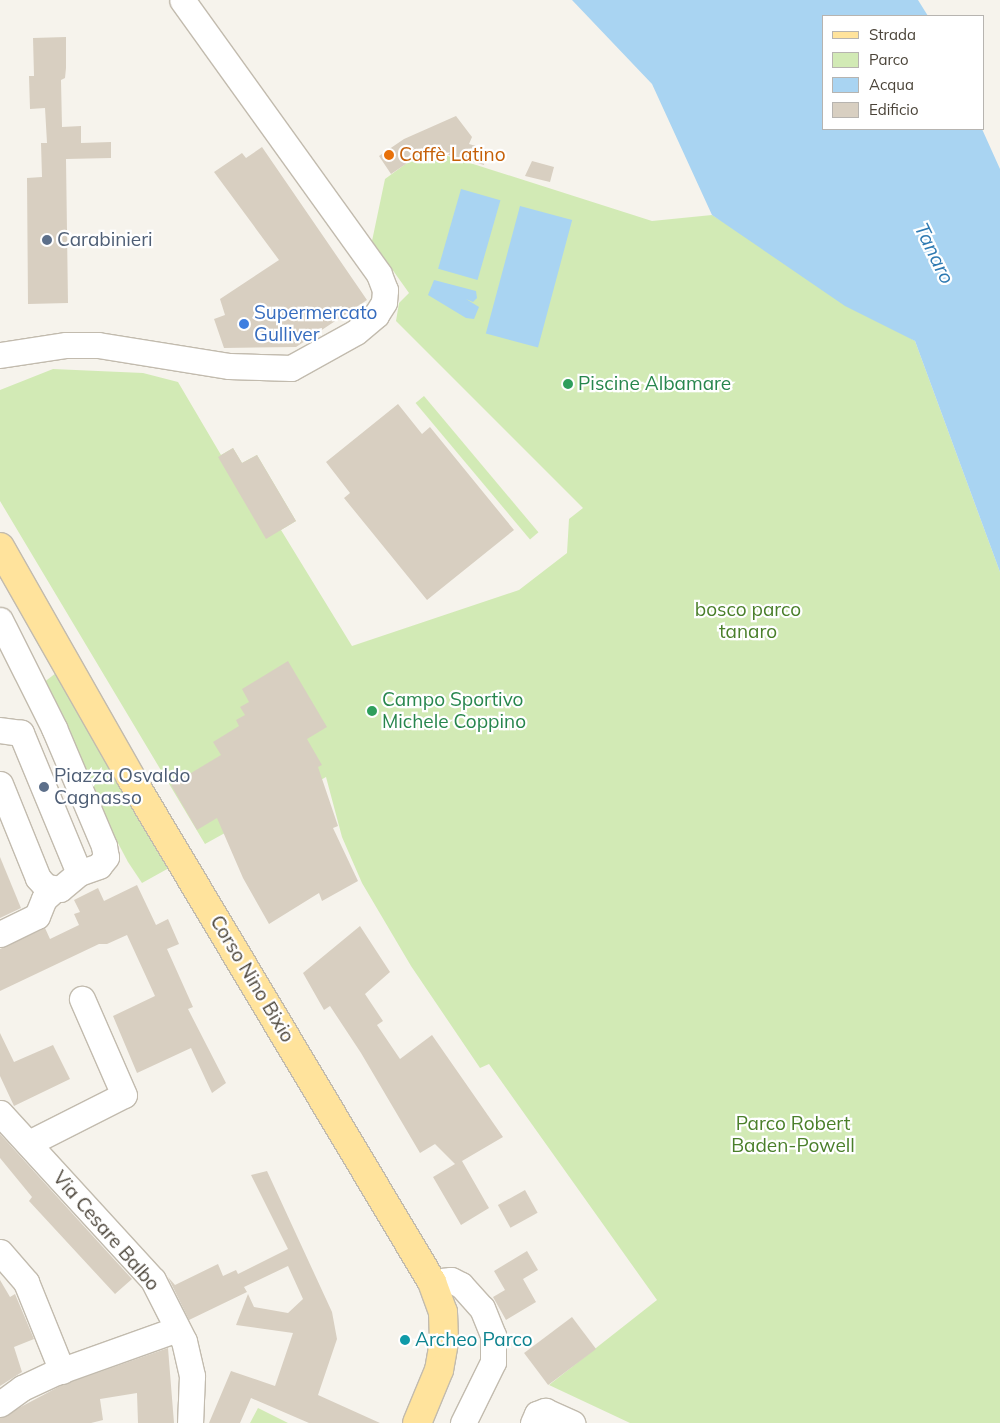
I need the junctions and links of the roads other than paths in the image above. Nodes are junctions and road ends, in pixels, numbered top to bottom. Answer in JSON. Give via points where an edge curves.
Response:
{"nodes":[{"id":1,"x":182,"y":0,"type":"edge"},
{"id":2,"x":0,"y":355,"type":"edge"},
{"id":3,"x":0,"y":547,"type":"edge"},
{"id":4,"x":0,"y":620,"type":"edge"},
{"id":5,"x":10,"y":732,"type":"edge"},
{"id":6,"x":0,"y":784,"type":"edge"},
{"id":7,"x":79,"y":874,"type":"junction"},
{"id":8,"x":54,"y":890,"type":"junction"},
{"id":9,"x":0,"y":934,"type":"edge"},
{"id":10,"x":82,"y":999,"type":"dead end"},
{"id":11,"x":0,"y":1113,"type":"edge"},
{"id":12,"x":29,"y":1143,"type":"junction"},
{"id":13,"x":0,"y":1252,"type":"edge"},
{"id":14,"x":432,"y":1282,"type":"junction"},
{"id":15,"x":177,"y":1329,"type":"junction"},
{"id":16,"x":62,"y":1371,"type":"junction"},
{"id":17,"x":0,"y":1404,"type":"edge"},
{"id":18,"x":190,"y":1423,"type":"edge"},
{"id":19,"x":417,"y":1423,"type":"edge"},
{"id":20,"x":463,"y":1423,"type":"edge"},
{"id":21,"x":533,"y":1423,"type":"edge"},
{"id":22,"x":572,"y":1423,"type":"edge"}],
"edges":[{"from":1,"to":2,"type":"street","via":[[379,274],[385,290],[384,302],[376,315],[356,332],[291,368],[203,361],[98,345],[66,345]]},
{"from":3,"to":14,"type":"main road","name":"Corso Nino Bixio","via":[[132,778]]},
{"from":4,"to":7,"type":"street","via":[[54,728],[104,846],[104,862]]},
{"from":5,"to":7,"type":"street"},
{"from":6,"to":8,"type":"street","via":[[38,878]]},
{"from":7,"to":8,"type":"street","via":[[68,885]]},
{"from":8,"to":9,"type":"street","via":[[44,898],[37,916]]},
{"from":10,"to":12,"type":"street","via":[[124,1095]]},
{"from":11,"to":12,"type":"street","name":"Via Cesare Balbo"},
{"from":12,"to":15,"type":"street","name":"Via Cesare Balbo","via":[[153,1280]]},
{"from":13,"to":16,"type":"street","via":[[26,1282]]},
{"from":14,"to":19,"type":"main road","name":"Corso Nino Bixio","via":[[443,1312],[444,1342],[439,1370]]},
{"from":14,"to":20,"type":"street","via":[[451,1280],[461,1285],[482,1308],[493,1336],[493,1362]]},
{"from":15,"to":16,"type":"street"},
{"from":15,"to":18,"type":"street","name":"Via Cesare Balbo","via":[[184,1341],[192,1376]]},
{"from":16,"to":17,"type":"street","via":[[22,1388]]},
{"from":21,"to":22,"type":"street","via":[[537,1414],[545,1411]]}]}
